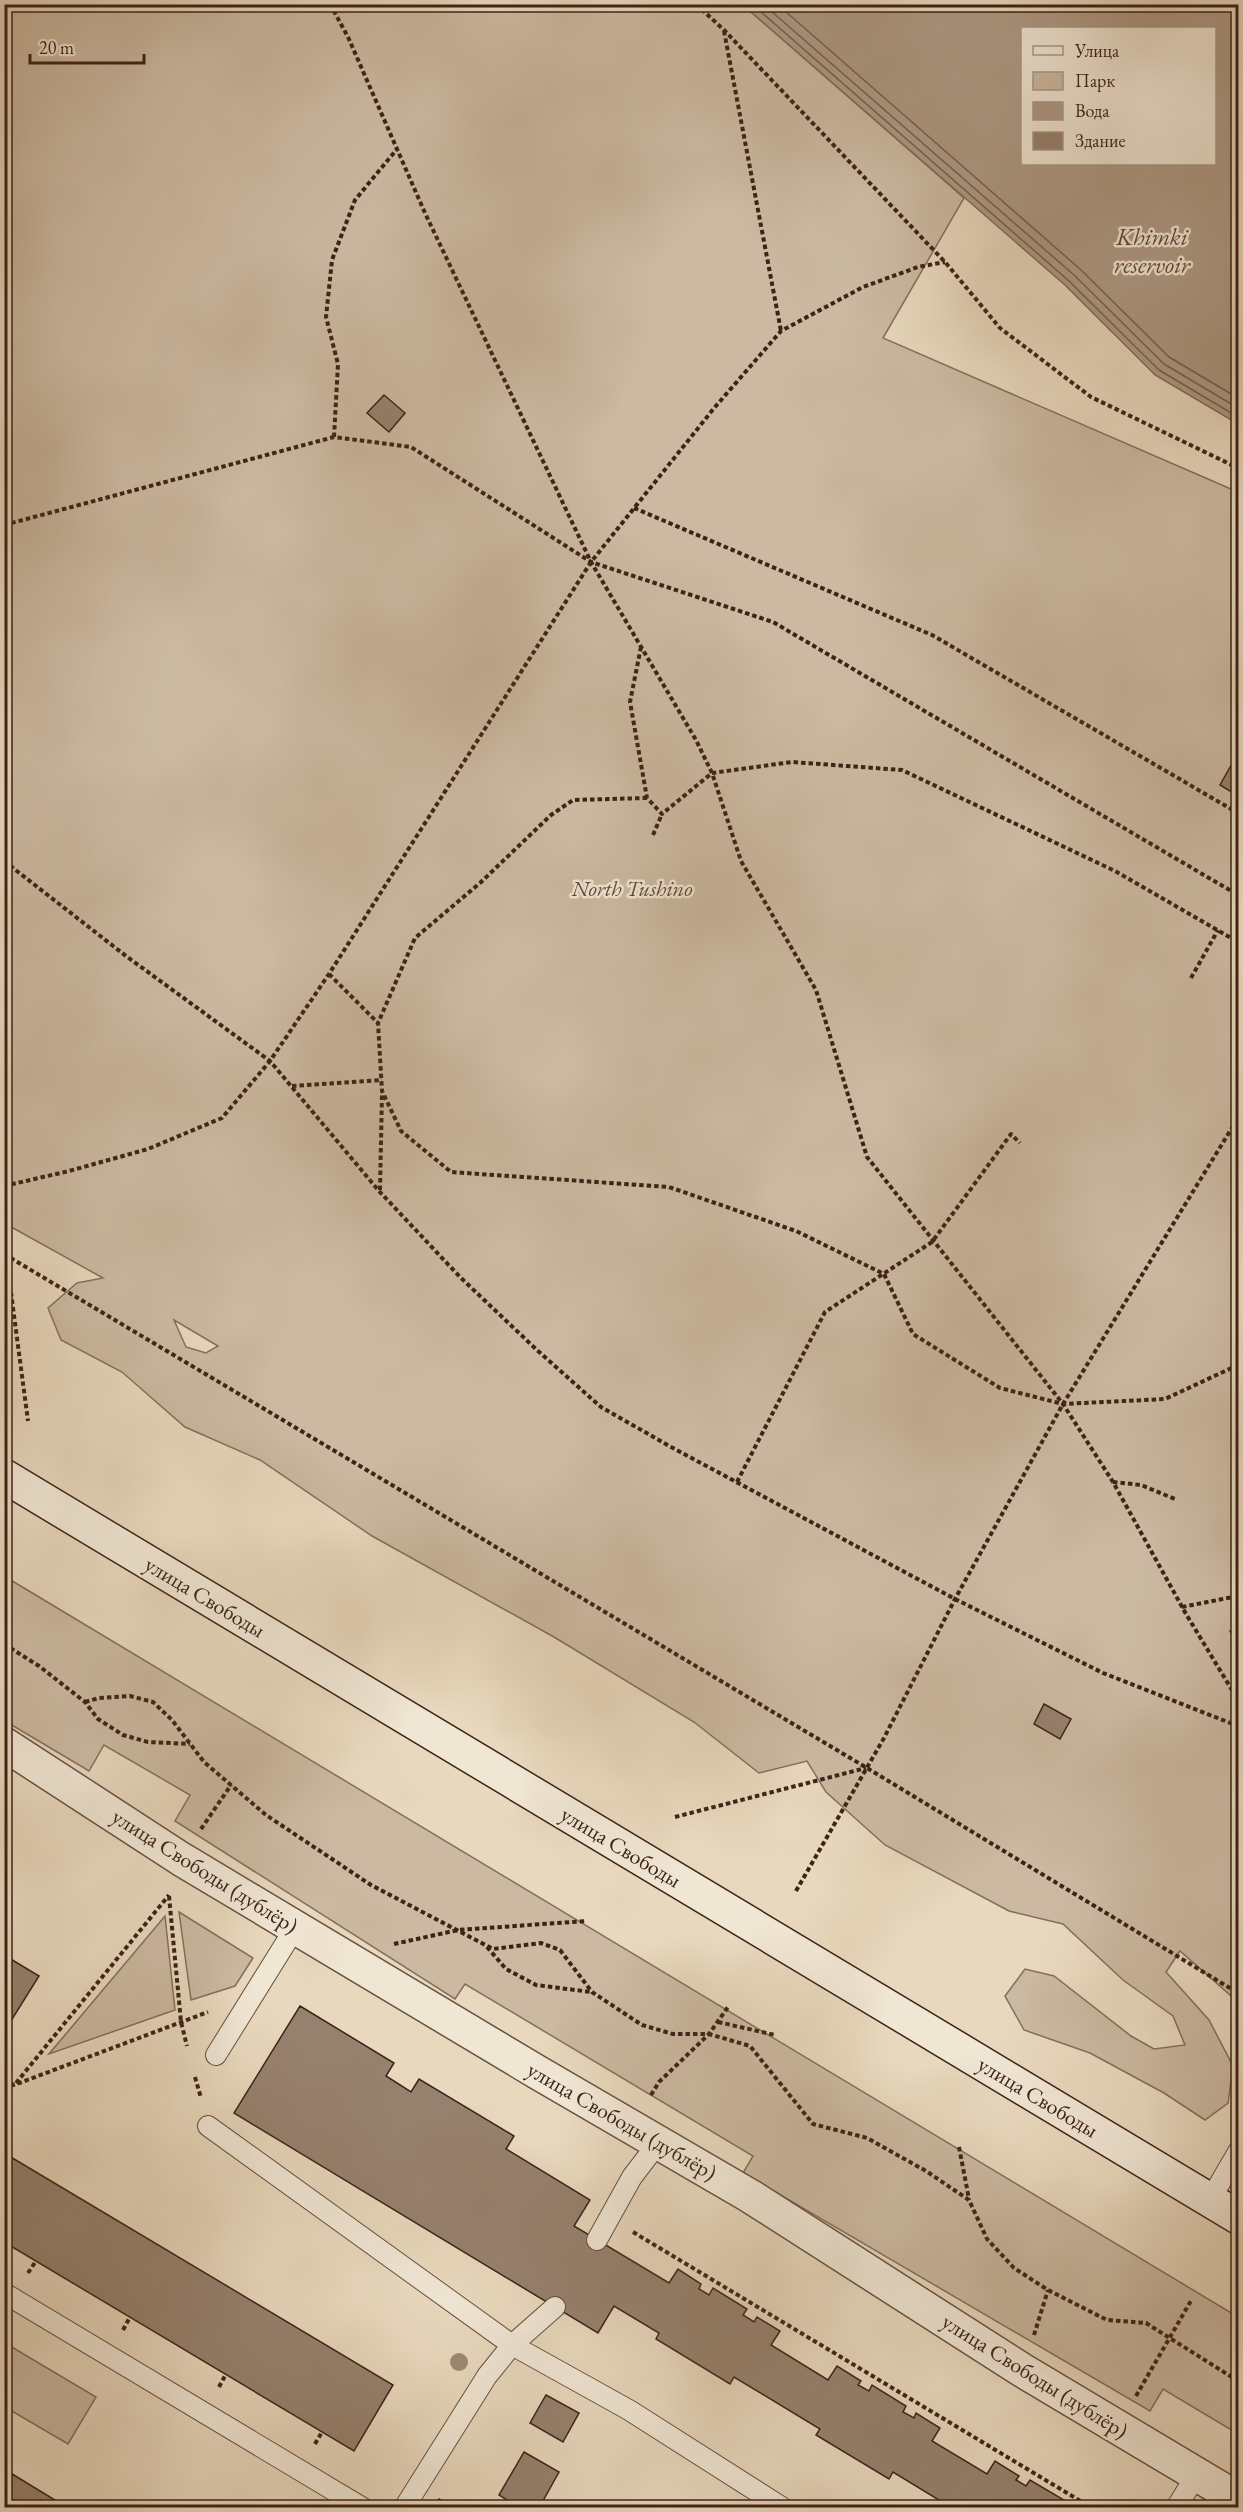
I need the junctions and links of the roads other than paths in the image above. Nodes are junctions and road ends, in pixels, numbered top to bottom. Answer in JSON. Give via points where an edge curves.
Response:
{"nodes":[{"id":1,"x":4,"y":1476,"type":"edge"},
{"id":2,"x":4,"y":1744,"type":"edge"},
{"id":3,"x":295,"y":1928,"type":"junction"},
{"id":4,"x":216,"y":2055,"type":"dead end"},
{"id":5,"x":208,"y":2126,"type":"road end"},
{"id":6,"x":658,"y":2143,"type":"junction"},
{"id":7,"x":1239,"y":2152,"type":"edge"},
{"id":8,"x":1210,"y":2200,"type":"junction"},
{"id":9,"x":1239,"y":2217,"type":"edge"},
{"id":10,"x":597,"y":2240,"type":"dead end"},
{"id":11,"x":4,"y":2293,"type":"edge"},
{"id":12,"x":555,"y":2307,"type":"dead end"},
{"id":13,"x":512,"y":2345,"type":"junction"},
{"id":14,"x":1197,"y":2474,"type":"junction"},
{"id":15,"x":1239,"y":2499,"type":"edge"},
{"id":16,"x":363,"y":2508,"type":"edge"},
{"id":17,"x":404,"y":2508,"type":"edge"},
{"id":18,"x":783,"y":2508,"type":"edge"},
{"id":19,"x":1176,"y":2508,"type":"edge"}],
"edges":[{"from":1,"to":8,"type":"street","name":"улица Свободы"},
{"from":2,"to":3,"type":"street","name":"улица Свободы (дублёр)"},
{"from":3,"to":4,"type":"lane"},
{"from":3,"to":6,"type":"street","name":"улица Свободы (дублёр)"},
{"from":5,"to":13,"type":"lane"},
{"from":6,"to":10,"type":"lane","via":[[632,2177]]},
{"from":6,"to":14,"type":"street","name":"улица Свободы (дублёр)"},
{"from":7,"to":8,"type":"lane"},
{"from":8,"to":9,"type":"street","name":"улица Свободы"},
{"from":11,"to":16,"type":"lane"},
{"from":12,"to":13,"type":"lane"},
{"from":13,"to":17,"type":"lane","via":[[471,2399]]},
{"from":13,"to":18,"type":"lane","via":[[629,2410]]},
{"from":14,"to":15,"type":"street","name":"улица Свободы (дублёр)"},
{"from":14,"to":19,"type":"lane"}]}
